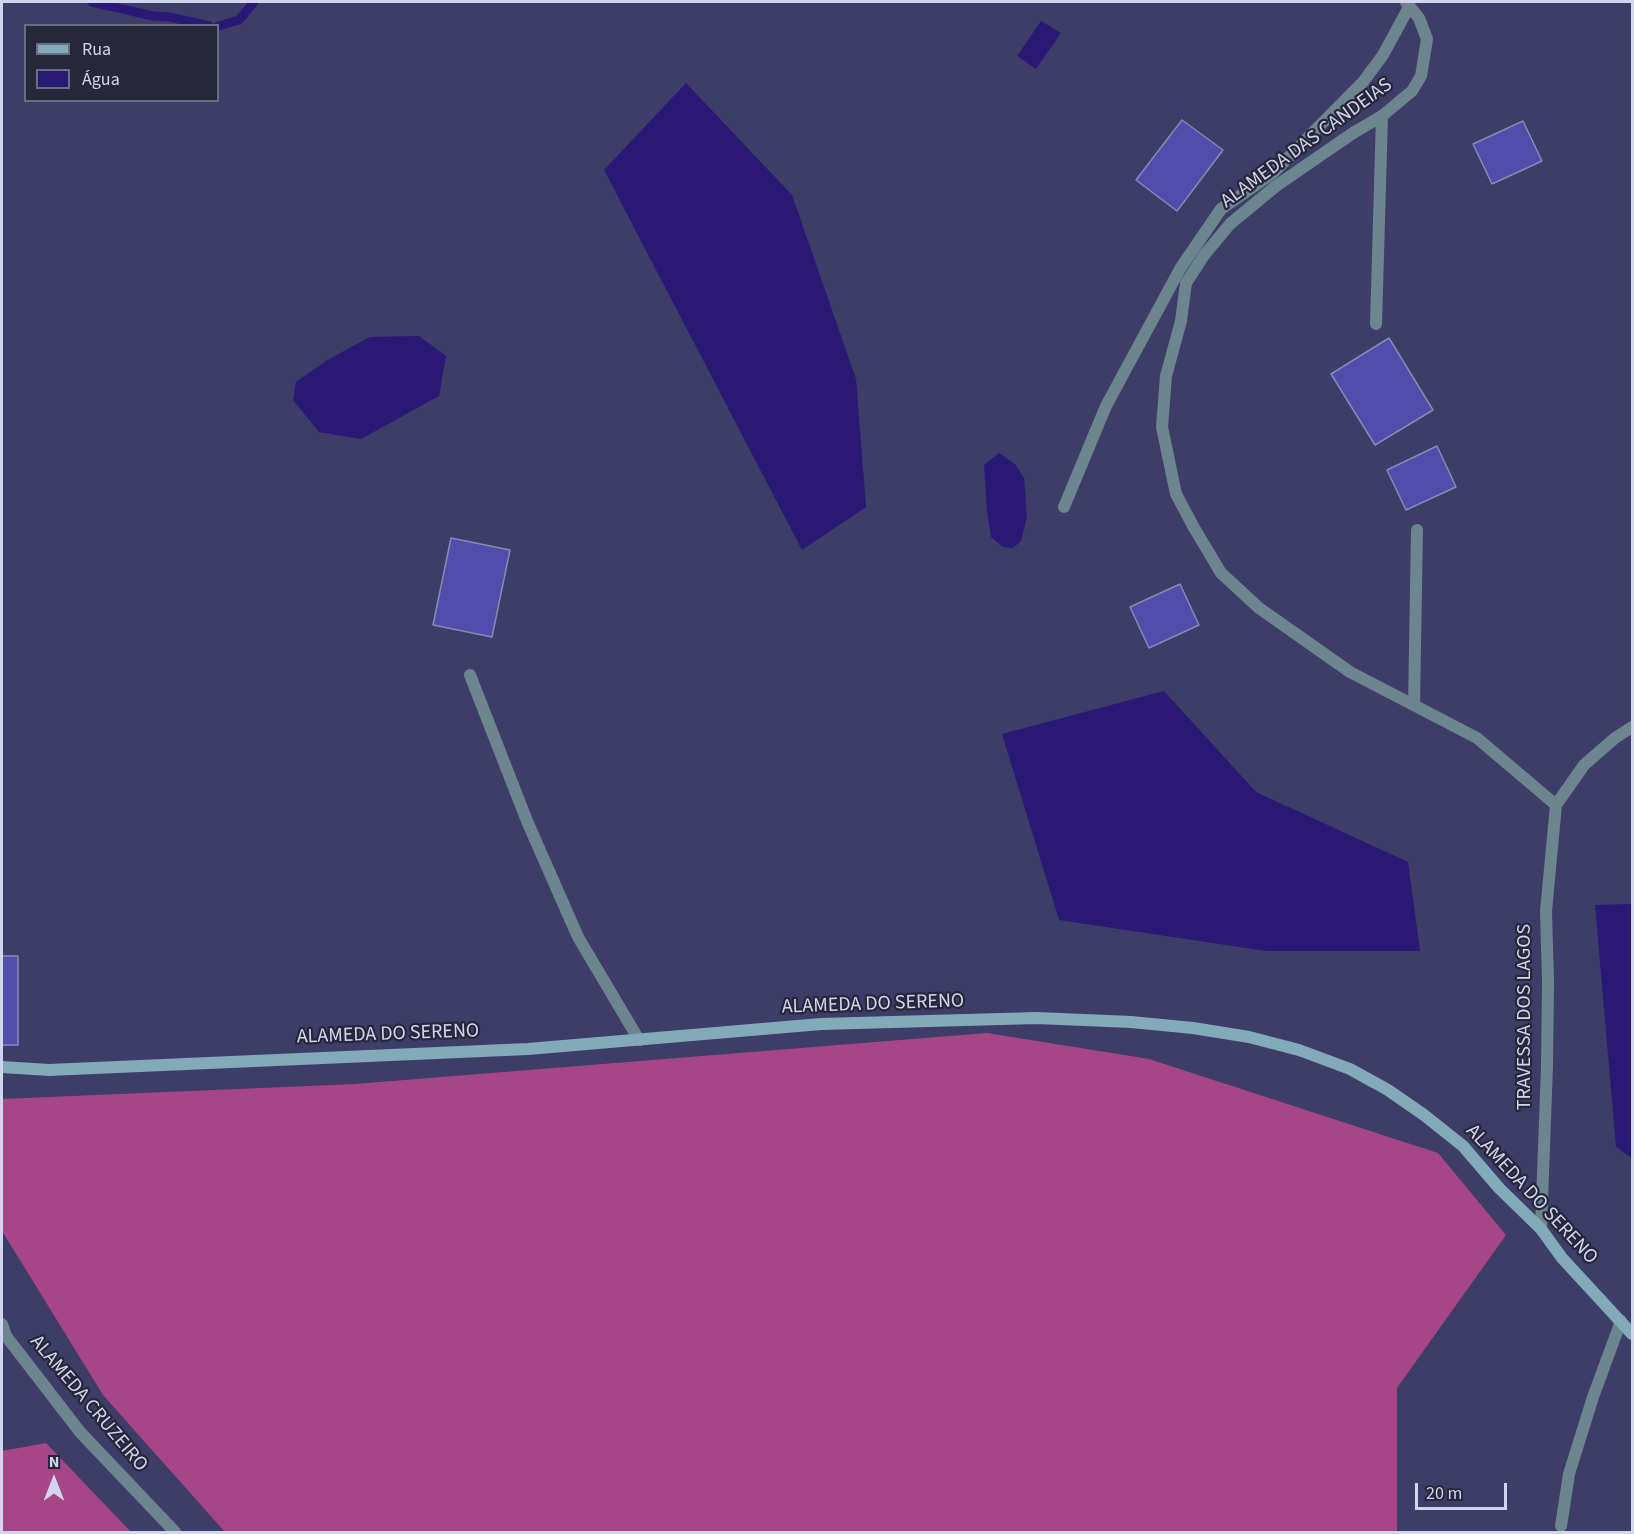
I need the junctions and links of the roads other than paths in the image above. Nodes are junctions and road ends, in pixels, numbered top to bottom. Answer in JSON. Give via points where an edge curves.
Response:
{"nodes":[{"id":1,"x":1408,"y":4,"type":"edge"},
{"id":2,"x":1382,"y":116,"type":"junction"},
{"id":3,"x":1376,"y":324,"type":"dead end"},
{"id":4,"x":1064,"y":507,"type":"dead end"},
{"id":5,"x":1417,"y":530,"type":"dead end"},
{"id":6,"x":470,"y":675,"type":"dead end"},
{"id":7,"x":1414,"y":705,"type":"junction"},
{"id":8,"x":1632,"y":727,"type":"edge"},
{"id":9,"x":1556,"y":805,"type":"junction"},
{"id":10,"x":639,"y":1040,"type":"junction"},
{"id":11,"x":2,"y":1067,"type":"edge"},
{"id":12,"x":1541,"y":1229,"type":"junction"},
{"id":13,"x":1621,"y":1322,"type":"junction"},
{"id":14,"x":2,"y":1324,"type":"edge"},
{"id":15,"x":1632,"y":1334,"type":"edge"},
{"id":16,"x":1561,"y":1526,"type":"dead end"},
{"id":17,"x":175,"y":1533,"type":"edge"}],
"edges":[{"from":1,"to":2,"type":"street","name":"ALAMEDA DAS CANDEIAS","via":[[1427,39],[1420,76],[1412,91]]},
{"from":1,"to":4,"type":"street","via":[[1383,55],[1363,82],[1273,173],[1221,208],[1180,269],[1106,406]]},
{"from":2,"to":3,"type":"street"},
{"from":2,"to":7,"type":"street","name":"ALAMEDA DAS CANDEIAS","via":[[1276,186],[1230,224],[1205,254],[1186,284],[1166,376],[1162,427],[1176,494],[1221,573],[1267,614],[1350,672]]},
{"from":5,"to":7,"type":"street"},
{"from":6,"to":10,"type":"street","via":[[578,937]]},
{"from":7,"to":9,"type":"street","name":"ALAMEDA DAS CANDEIAS","via":[[1477,738]]},
{"from":8,"to":9,"type":"street","via":[[1584,765]]},
{"from":9,"to":12,"type":"street","name":"TRAVESSA DOS LAGOS","via":[[1546,911],[1547,1066]]},
{"from":10,"to":11,"type":"street","name":"ALAMEDA DO SERENO","via":[[528,1049],[49,1070]]},
{"from":10,"to":12,"type":"street","name":"ALAMEDA DO SERENO","via":[[821,1024],[1037,1018],[1131,1022],[1249,1037],[1350,1069],[1388,1090],[1463,1146]]},
{"from":12,"to":13,"type":"street","name":"ALAMEDA DO SERENO"},
{"from":13,"to":15,"type":"street","name":"ALAMEDA DO SERENO"},
{"from":13,"to":16,"type":"street","via":[[1569,1474]]},
{"from":14,"to":17,"type":"street","name":"ALAMEDA CRUZEIRO","via":[[6,1336],[80,1432]]}]}
